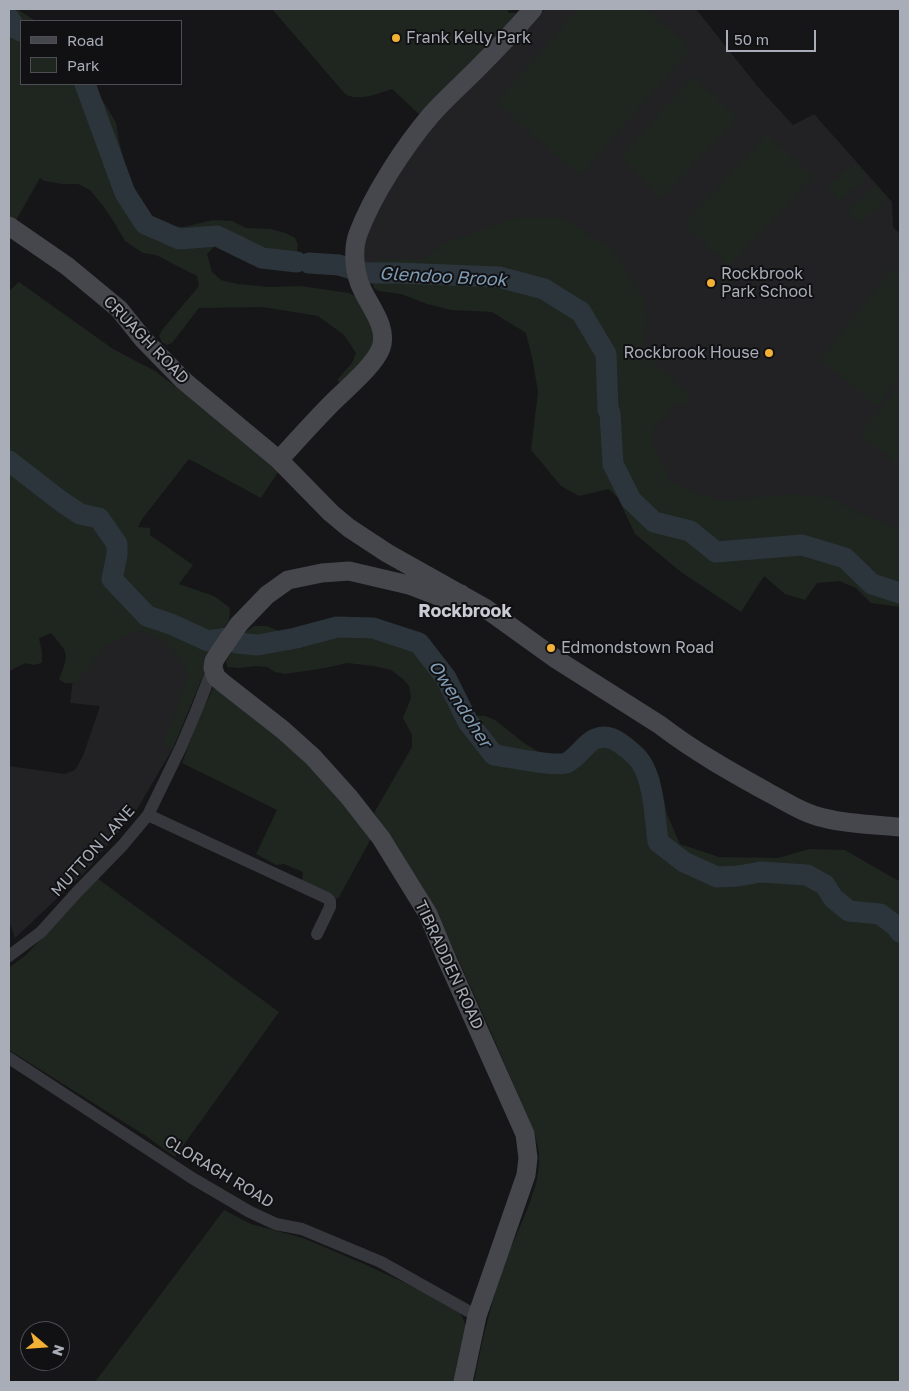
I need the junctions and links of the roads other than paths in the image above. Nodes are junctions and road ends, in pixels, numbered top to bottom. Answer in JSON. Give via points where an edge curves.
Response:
{"nodes":[{"id":1,"x":533,"y":9,"type":"edge"},
{"id":2,"x":9,"y":226,"type":"edge"},
{"id":3,"x":279,"y":460,"type":"junction"},
{"id":4,"x":461,"y":594,"type":"junction"},
{"id":5,"x":216,"y":660,"type":"junction"},
{"id":6,"x":148,"y":815,"type":"junction"},
{"id":7,"x":900,"y":827,"type":"edge"},
{"id":8,"x":317,"y":934,"type":"dead end"},
{"id":9,"x":9,"y":956,"type":"edge"},
{"id":10,"x":9,"y":1058,"type":"edge"},
{"id":11,"x":477,"y":1316,"type":"junction"},
{"id":12,"x":463,"y":1382,"type":"edge"}],
"edges":[{"from":1,"to":3,"type":"street","via":[[431,115],[382,186],[363,222],[355,246],[359,282],[380,325],[381,348],[372,363]]},
{"from":2,"to":3,"type":"street","name":"CRUAGH ROAD","via":[[67,266],[119,309],[184,381]]},
{"from":3,"to":4,"type":"street","via":[[349,528],[386,553]]},
{"from":4,"to":5,"type":"street","via":[[448,600],[409,585],[349,571],[288,580],[267,595],[239,624]]},
{"from":4,"to":7,"type":"street","via":[[720,766],[804,811],[823,818]]},
{"from":5,"to":6,"type":"street","name":"MUTTON LANE","via":[[198,709]]},
{"from":5,"to":11,"type":"street","name":"TIBRADDEN ROAD","via":[[216,677],[313,757],[381,838],[428,914],[525,1134],[526,1175]]},
{"from":6,"to":8,"type":"street","via":[[327,898],[330,907]]},
{"from":6,"to":9,"type":"street","name":"MUTTON LANE","via":[[41,932]]},
{"from":10,"to":11,"type":"street","name":"CLORAGH ROAD","via":[[192,1178],[250,1212],[276,1224],[302,1229],[381,1262]]},
{"from":11,"to":12,"type":"street","name":"TIBRADDEN ROAD"}]}
